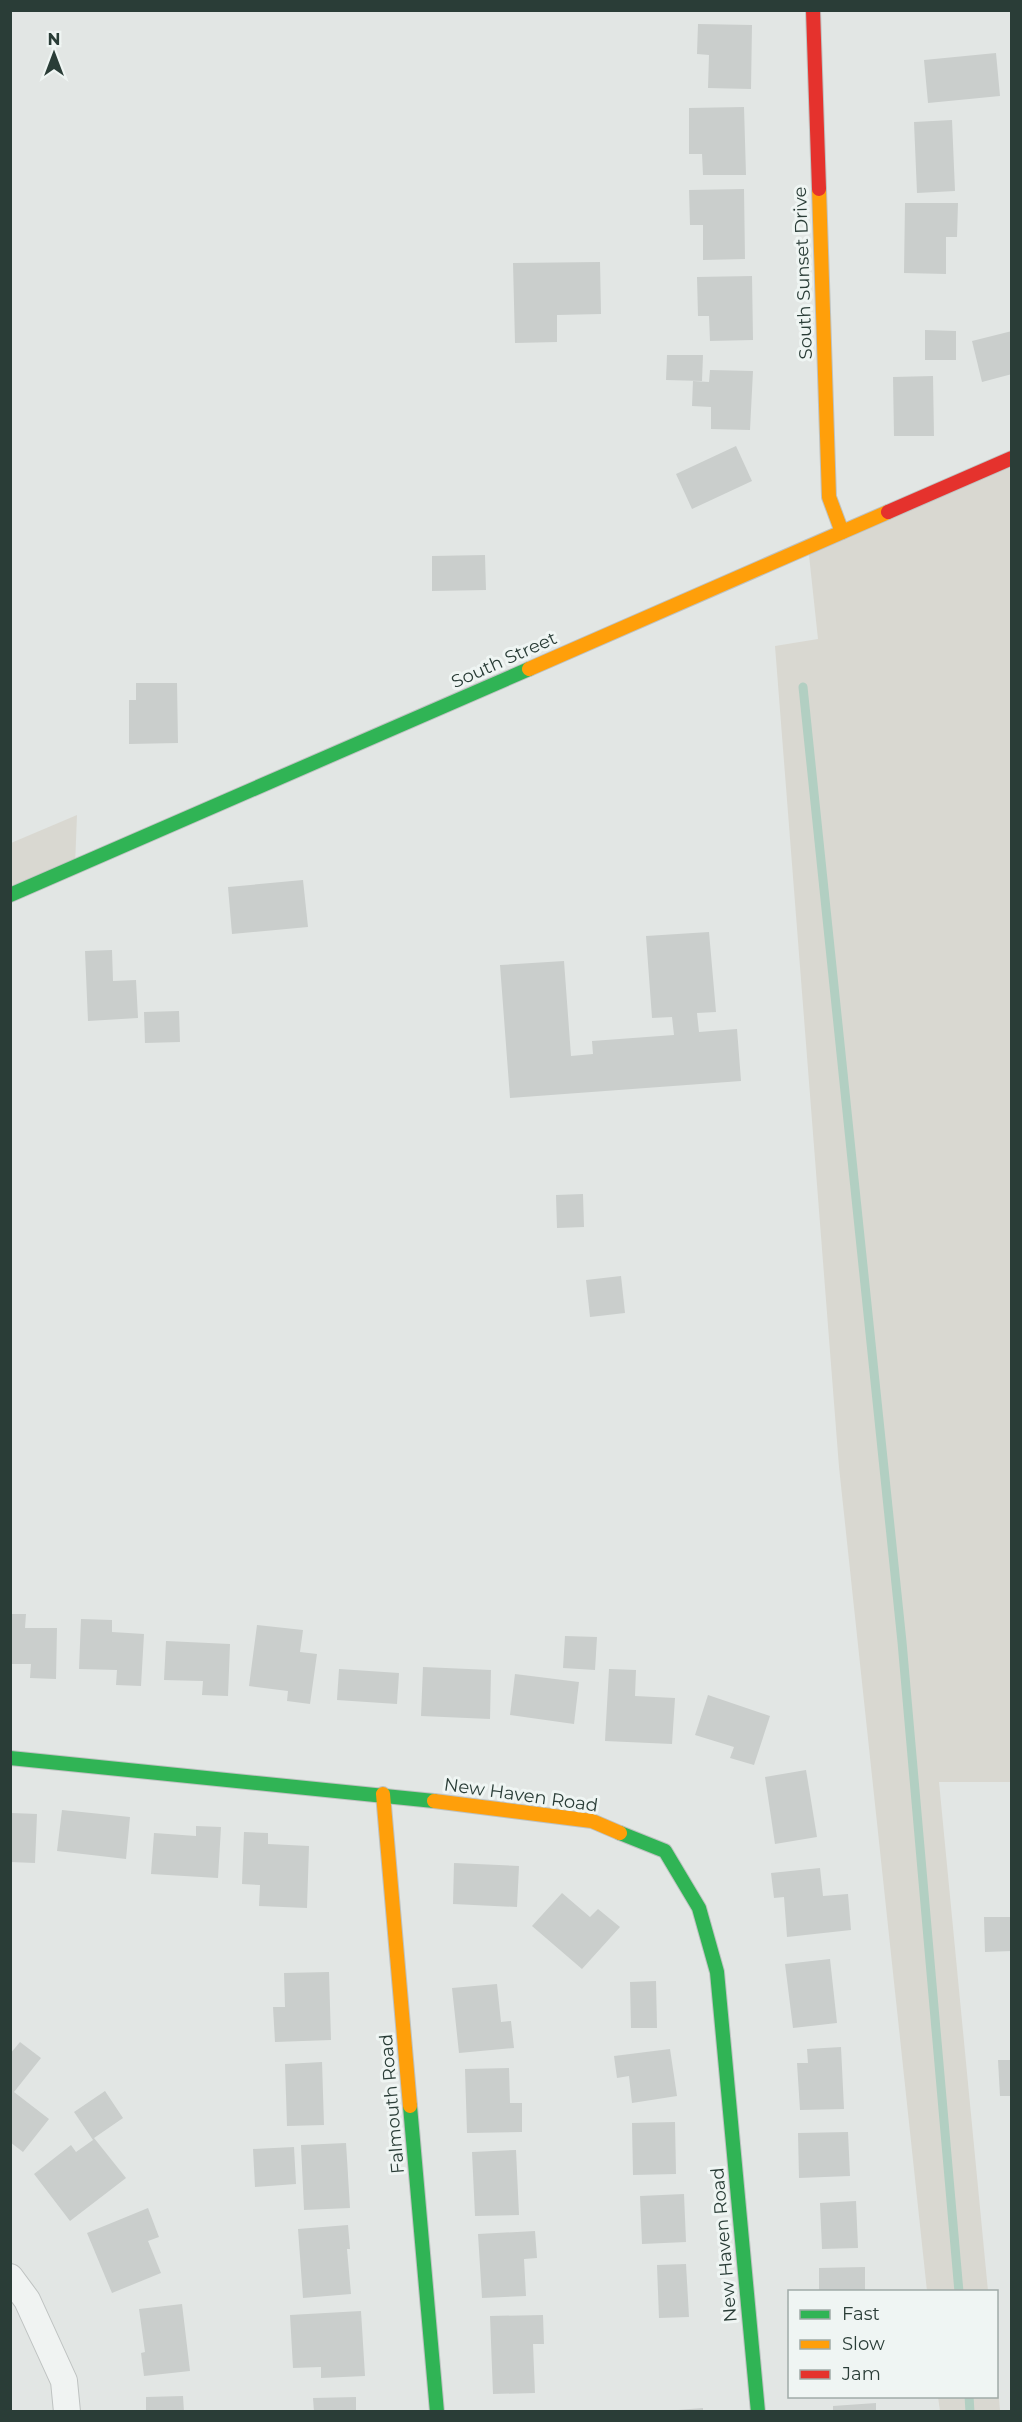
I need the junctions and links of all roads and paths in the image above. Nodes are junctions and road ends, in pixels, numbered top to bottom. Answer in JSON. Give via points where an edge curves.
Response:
{"nodes":[{"id":1,"x":818,"y":11,"type":"edge"},
{"id":2,"x":1011,"y":458,"type":"edge"},
{"id":3,"x":842,"y":532,"type":"junction"},
{"id":4,"x":10,"y":895,"type":"edge"},
{"id":5,"x":10,"y":1758,"type":"edge"},
{"id":6,"x":383,"y":1794,"type":"junction"},
{"id":7,"x":10,"y":2277,"type":"edge"},
{"id":8,"x":19,"y":2303,"type":"edge"},
{"id":9,"x":67,"y":2412,"type":"edge"},
{"id":10,"x":437,"y":2412,"type":"edge"},
{"id":11,"x":758,"y":2412,"type":"edge"}],
"edges":[{"from":1,"to":3,"type":"street","name":"South Sunset Drive","via":[[829,497]]},
{"from":2,"to":3,"type":"street","name":"South Street"},
{"from":3,"to":4,"type":"street","name":"South Street"},
{"from":5,"to":6,"type":"street","name":"New Haven Road"},
{"from":6,"to":10,"type":"street","name":"Falmouth Road"},
{"from":6,"to":11,"type":"street","name":"New Haven Road","via":[[592,1821],[665,1851],[699,1908],[717,1972]]},
{"from":7,"to":8,"type":"street"},
{"from":8,"to":9,"type":"street","via":[[64,2381]]}]}
